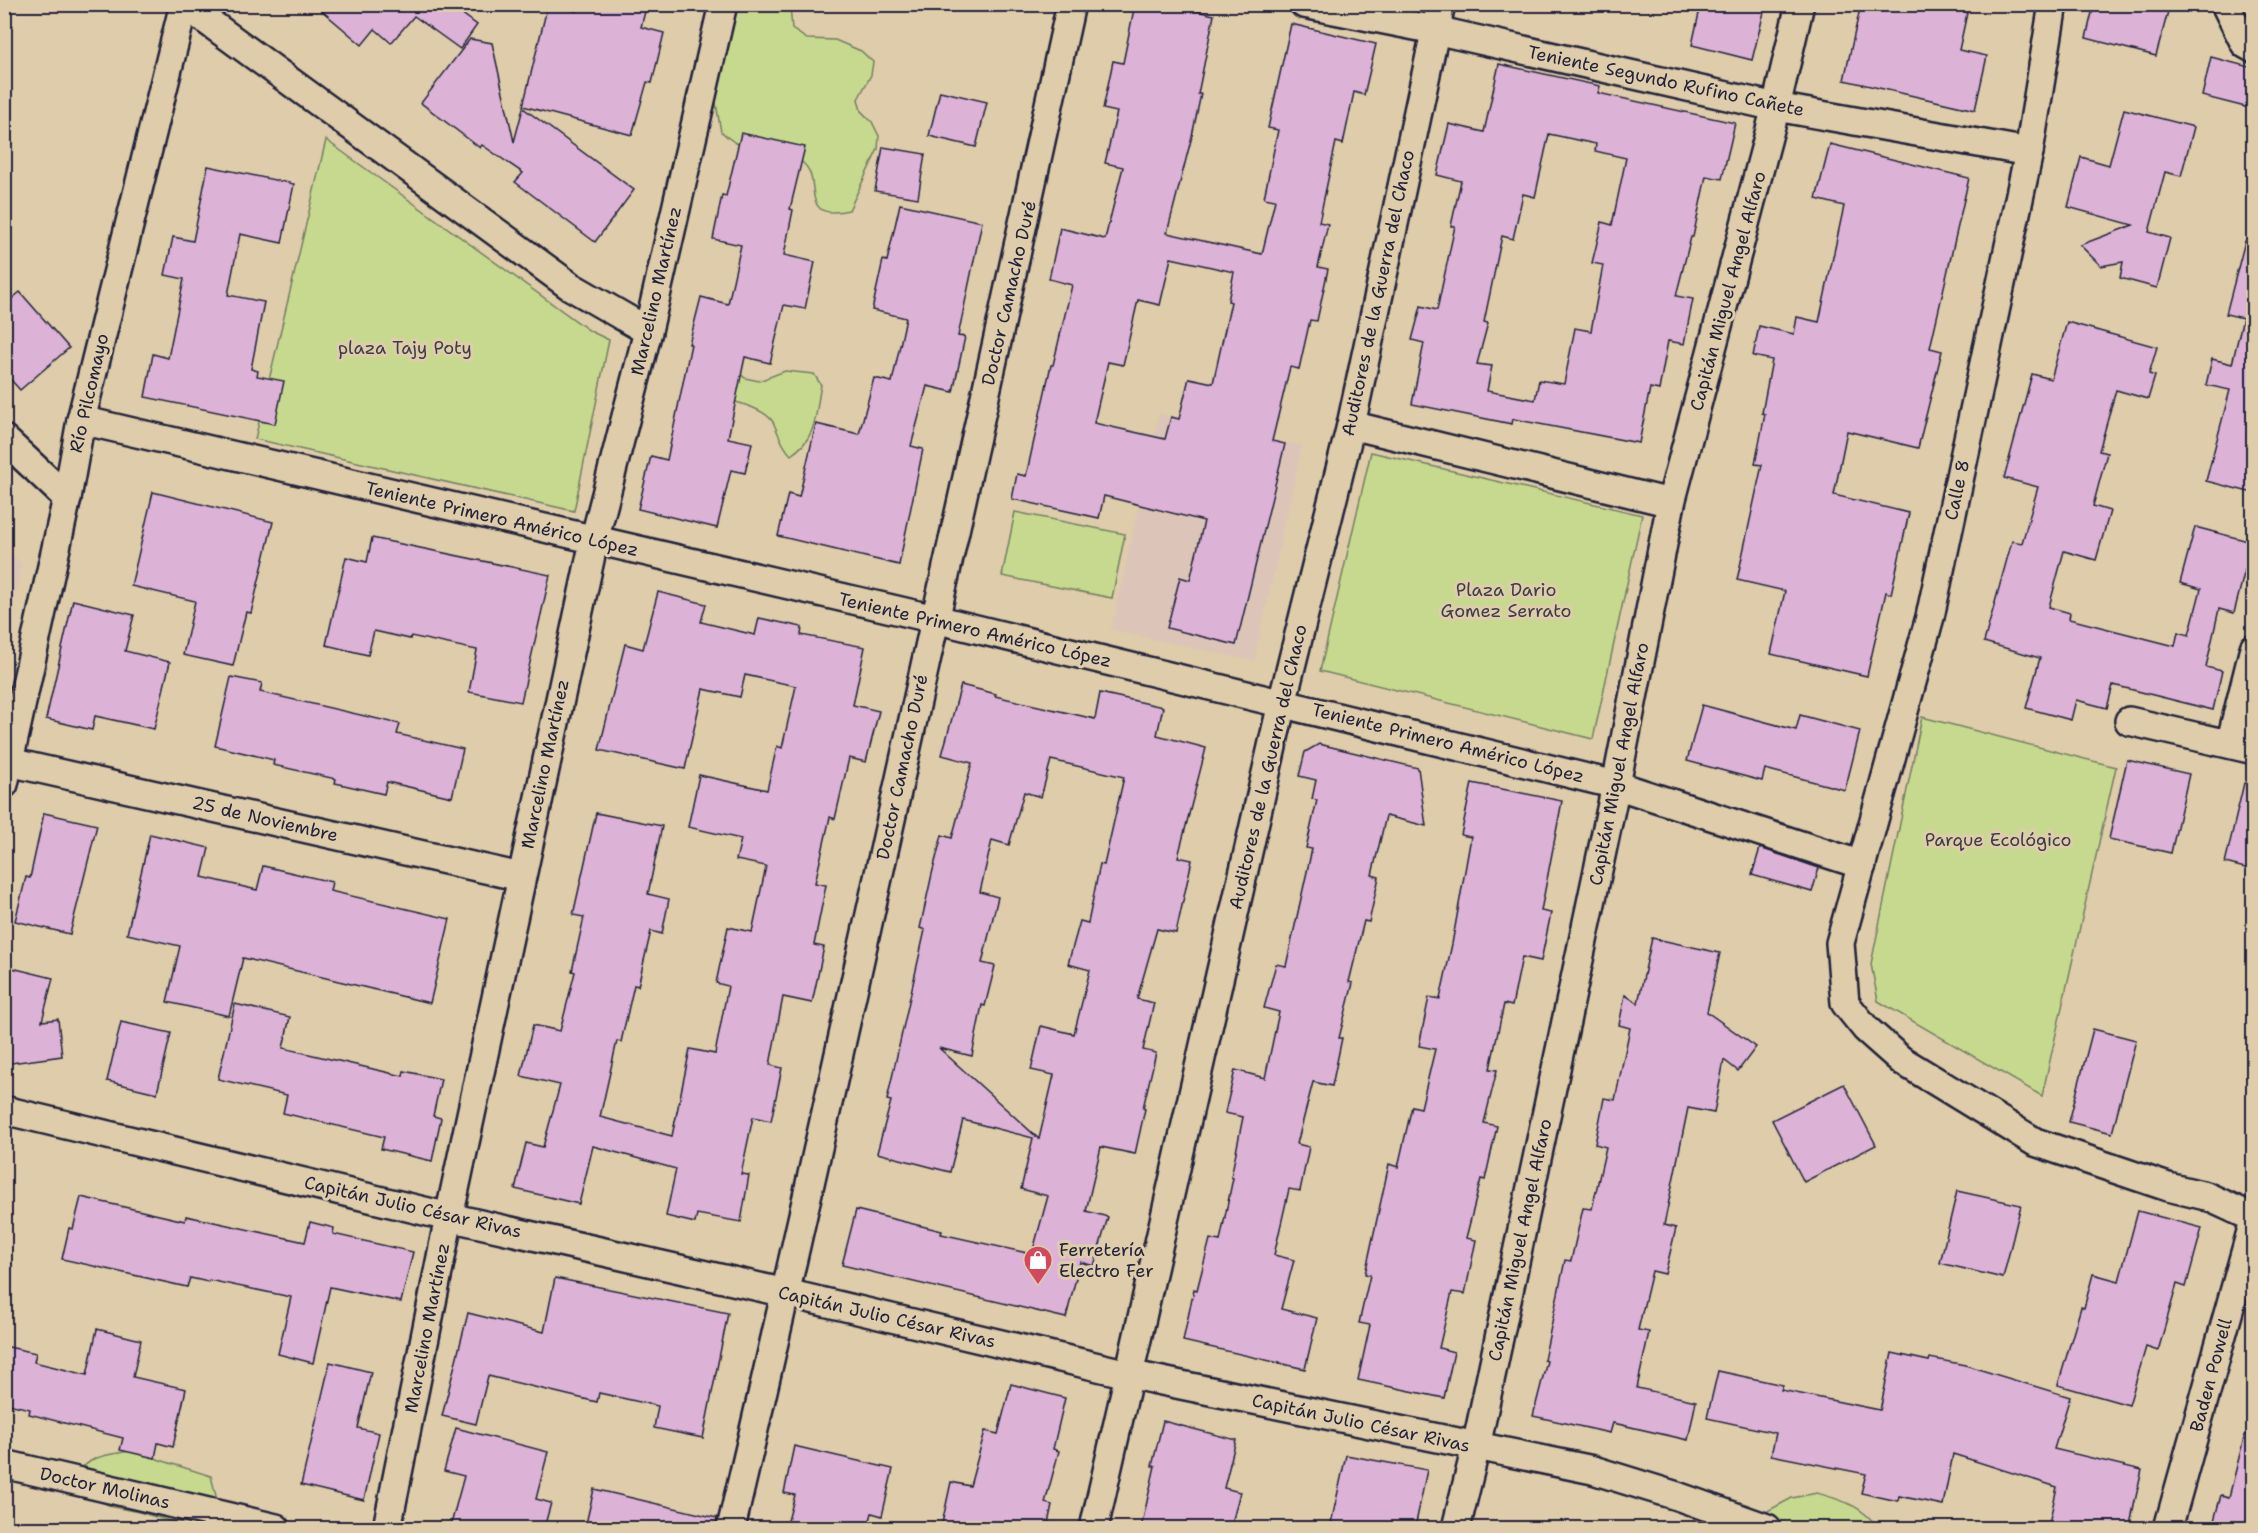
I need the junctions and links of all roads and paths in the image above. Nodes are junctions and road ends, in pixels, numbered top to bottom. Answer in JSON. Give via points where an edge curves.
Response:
{"nodes":[{"id":1,"x":184,"y":4,"type":"edge"},
{"id":2,"x":723,"y":4,"type":"edge"},
{"id":3,"x":1071,"y":4,"type":"edge"},
{"id":4,"x":1304,"y":4,"type":"edge"},
{"id":5,"x":1800,"y":4,"type":"edge"},
{"id":6,"x":2053,"y":4,"type":"edge"},
{"id":7,"x":2225,"y":4,"type":"edge"},
{"id":8,"x":1438,"y":17,"type":"edge"},
{"id":9,"x":2249,"y":47,"type":"edge"},
{"id":10,"x":1776,"y":107,"type":"junction"},
{"id":11,"x":2029,"y":152,"type":"junction"},
{"id":12,"x":648,"y":331,"type":"junction"},
{"id":13,"x":81,"y":420,"type":"junction"},
{"id":14,"x":1351,"y":425,"type":"junction"},
{"id":15,"x":4,"y":439,"type":"edge"},
{"id":16,"x":67,"y":498,"type":"junction"},
{"id":17,"x":1671,"y":503,"type":"junction"},
{"id":18,"x":594,"y":541,"type":"junction"},
{"id":19,"x":935,"y":619,"type":"junction"},
{"id":20,"x":2253,"y":648,"type":"edge"},
{"id":21,"x":1282,"y":703,"type":"junction"},
{"id":22,"x":2129,"y":721,"type":"dead end"},
{"id":23,"x":2242,"y":747,"type":"edge"},
{"id":24,"x":7,"y":773,"type":"edge"},
{"id":25,"x":1616,"y":785,"type":"junction"},
{"id":26,"x":1862,"y":865,"type":"junction"},
{"id":27,"x":521,"y":877,"type":"junction"},
{"id":28,"x":4,"y":1110,"type":"edge"},
{"id":29,"x":449,"y":1217,"type":"junction"},
{"id":30,"x":2253,"y":1220,"type":"edge"},
{"id":31,"x":786,"y":1293,"type":"junction"},
{"id":32,"x":1128,"y":1374,"type":"junction"},
{"id":33,"x":1476,"y":1446,"type":"junction"},
{"id":34,"x":4,"y":1464,"type":"edge"},
{"id":35,"x":276,"y":1528,"type":"edge"},
{"id":36,"x":387,"y":1528,"type":"edge"},
{"id":37,"x":731,"y":1528,"type":"edge"},
{"id":38,"x":1094,"y":1528,"type":"edge"},
{"id":39,"x":1456,"y":1528,"type":"edge"},
{"id":40,"x":1767,"y":1528,"type":"edge"},
{"id":41,"x":2168,"y":1528,"type":"edge"}],
"edges":[{"from":1,"to":12,"type":"street","via":[[570,286]]},
{"from":1,"to":13,"type":"street","name":"Río Pilcomayo"},
{"from":2,"to":12,"type":"street","name":"Marcelino Martínez"},
{"from":3,"to":19,"type":"street","name":"Doctor Camacho Duré"},
{"from":4,"to":8,"type":"street","name":"Teniente Segundo Rufino Cañete"},
{"from":5,"to":10,"type":"street","name":"Capitán Miguel Angel Alfaro"},
{"from":6,"to":11,"type":"street","name":"Calle 8"},
{"from":7,"to":9,"type":"street"},
{"from":8,"to":10,"type":"street","name":"Teniente Segundo Rufino Cañete"},
{"from":8,"to":14,"type":"street","name":"Auditores de la Guerra del Chaco"},
{"from":10,"to":11,"type":"street","name":"Teniente Segundo Rufino Cañete"},
{"from":10,"to":17,"type":"street","name":"Capitán Miguel Angel Alfaro"},
{"from":11,"to":26,"type":"street","name":"Calle 8","via":[[1930,617]]},
{"from":12,"to":18,"type":"street","name":"Marcelino Martínez"},
{"from":13,"to":16,"type":"street","name":"Río Pilcomayo"},
{"from":13,"to":18,"type":"street","name":"Teniente Primero Américo López"},
{"from":14,"to":17,"type":"street"},
{"from":14,"to":21,"type":"street","name":"Auditores de la Guerra del Chaco"},
{"from":15,"to":16,"type":"street"},
{"from":16,"to":24,"type":"street","name":"Río Pilcomayo"},
{"from":17,"to":25,"type":"street","name":"Capitán Miguel Angel Alfaro"},
{"from":18,"to":19,"type":"street","name":"Teniente Primero Américo López"},
{"from":18,"to":27,"type":"street","name":"Marcelino Martínez"},
{"from":19,"to":21,"type":"street","name":"Teniente Primero Américo López"},
{"from":19,"to":31,"type":"street","name":"Doctor Camacho Duré"},
{"from":20,"to":23,"type":"street"},
{"from":21,"to":25,"type":"street","name":"Teniente Primero Américo López"},
{"from":21,"to":32,"type":"street","name":"Auditores de la Guerra del Chaco"},
{"from":22,"to":23,"type":"street"},
{"from":24,"to":27,"type":"street","name":"25 de Noviembre"},
{"from":25,"to":26,"type":"street","name":"Teniente Primero Américo López"},
{"from":25,"to":33,"type":"street","name":"Capitán Miguel Angel Alfaro"},
{"from":26,"to":30,"type":"street","name":"Calle 8","via":[[1840,943],[1842,970],[1845,1003],[1875,1037],[1901,1060],[2035,1142],[2205,1196]]},
{"from":27,"to":29,"type":"street","name":"Marcelino Martínez"},
{"from":28,"to":29,"type":"street","name":"Capitán Julio César Rivas"},
{"from":29,"to":31,"type":"street","name":"Capitán Julio César Rivas"},
{"from":29,"to":36,"type":"street","name":"Marcelino Martínez"},
{"from":30,"to":41,"type":"street","name":"Baden Powell"},
{"from":31,"to":32,"type":"street","name":"Capitán Julio César Rivas"},
{"from":31,"to":37,"type":"street","name":"Doctor Camacho Duré"},
{"from":32,"to":33,"type":"street","name":"Capitán Julio César Rivas"},
{"from":32,"to":38,"type":"street","name":"Auditores de la Guerra del Chaco"},
{"from":33,"to":39,"type":"street","name":"Capitán Miguel Angel Alfaro"},
{"from":33,"to":40,"type":"street","name":"Capitán Julio César Rivas","via":[[1593,1470]]},
{"from":34,"to":35,"type":"street","name":"Doctor Molinas"}]}
